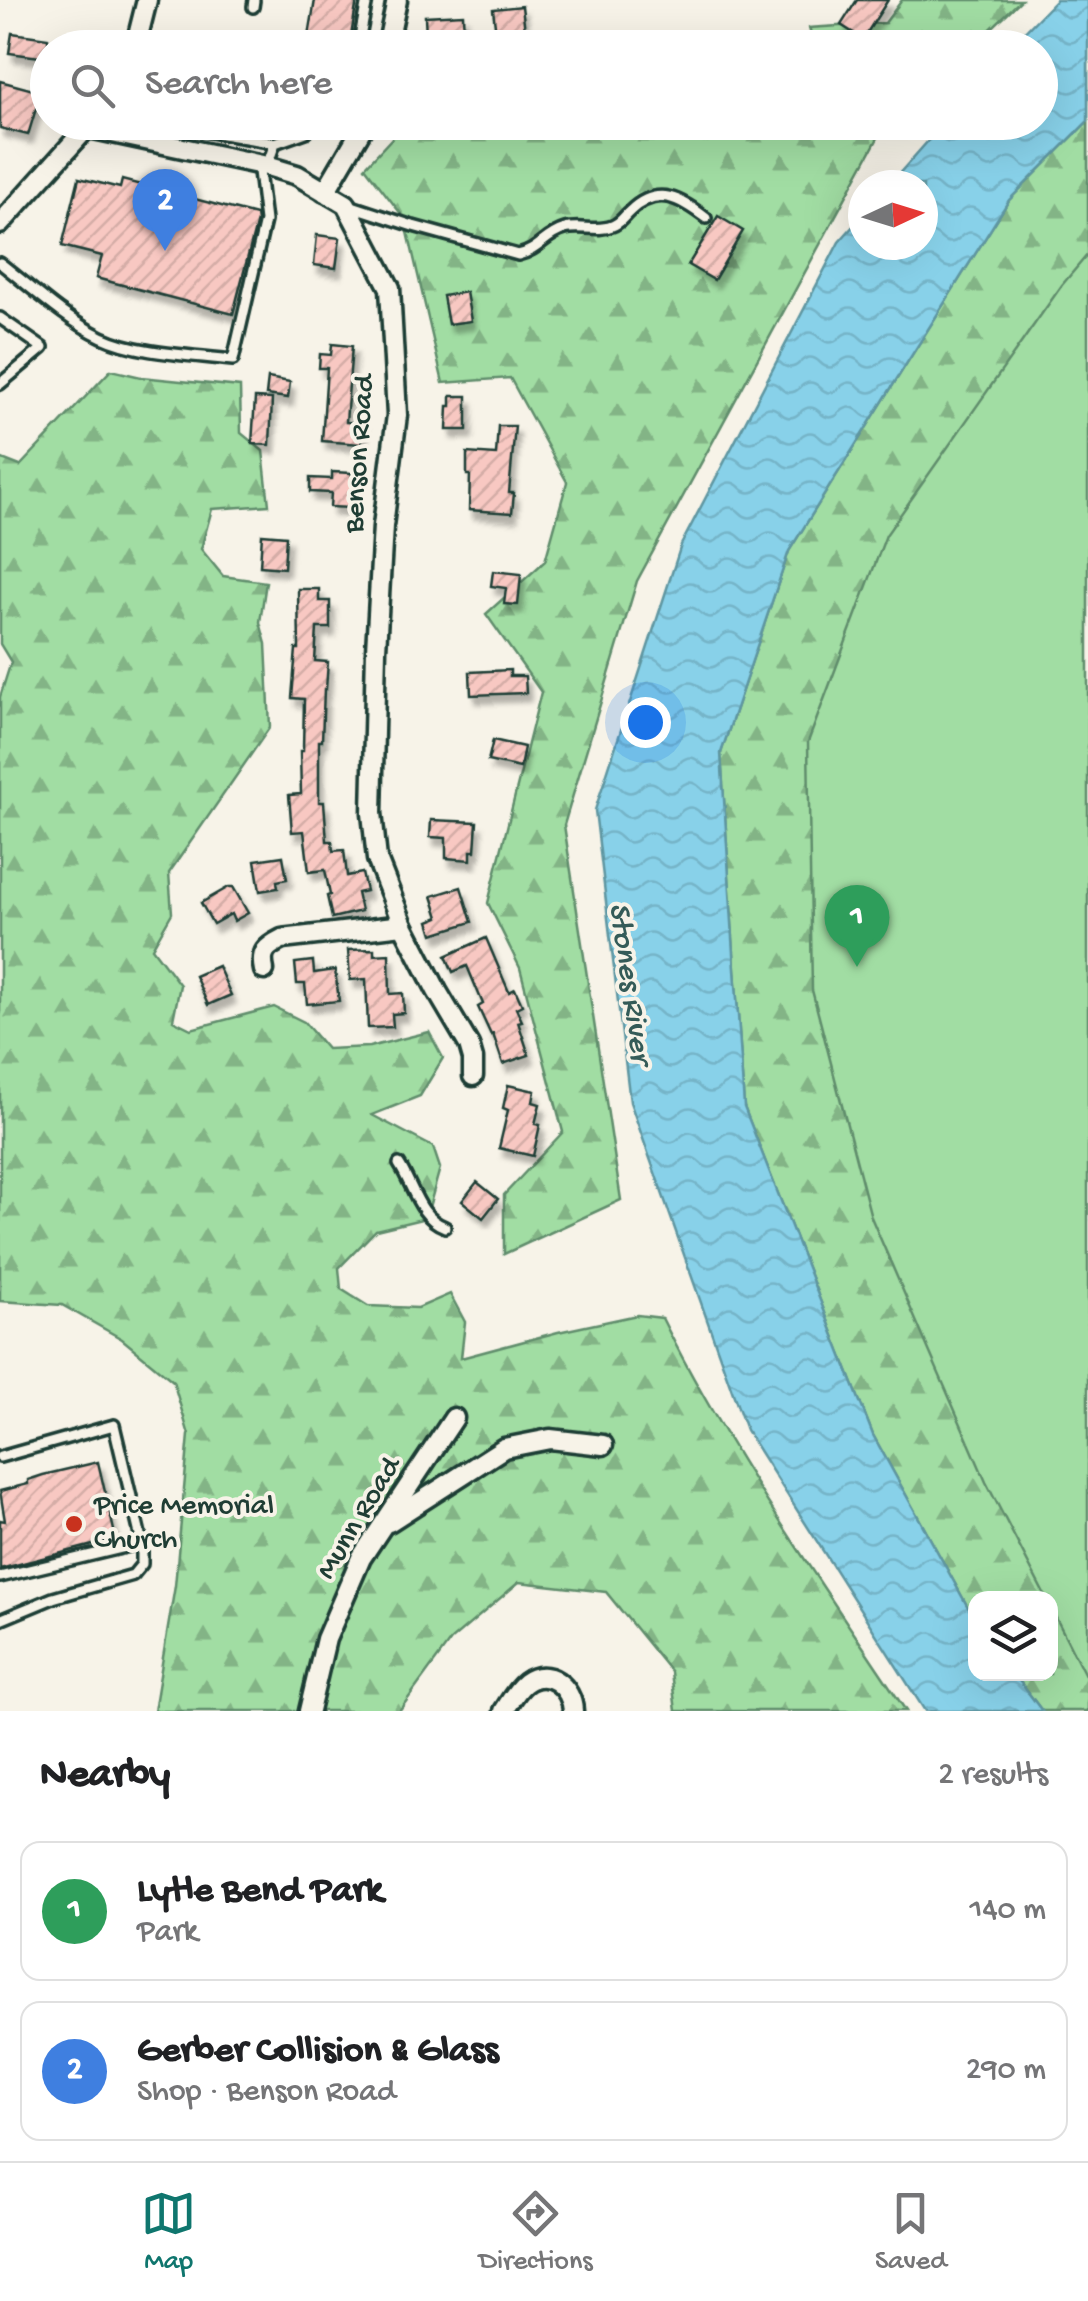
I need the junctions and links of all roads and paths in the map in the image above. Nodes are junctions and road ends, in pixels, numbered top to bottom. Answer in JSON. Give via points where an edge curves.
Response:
{"nodes":[{"id":1,"x":147,"y":0,"type":"edge"},
{"id":2,"x":367,"y":0,"type":"edge"},
{"id":3,"x":397,"y":0,"type":"edge"},
{"id":4,"x":140,"y":30,"type":"edge"},
{"id":5,"x":361,"y":30,"type":"edge"},
{"id":6,"x":391,"y":30,"type":"edge"},
{"id":7,"x":76,"y":140,"type":"edge"},
{"id":8,"x":155,"y":140,"type":"edge"},
{"id":9,"x":257,"y":140,"type":"edge"},
{"id":10,"x":283,"y":140,"type":"edge"},
{"id":11,"x":355,"y":140,"type":"edge"},
{"id":12,"x":275,"y":143,"type":"junction"},
{"id":13,"x":263,"y":165,"type":"junction"},
{"id":14,"x":324,"y":192,"type":"junction"},
{"id":15,"x":346,"y":204,"type":"junction"},
{"id":16,"x":706,"y":218,"type":"dead end"},
{"id":17,"x":0,"y":224,"type":"edge"},
{"id":18,"x":0,"y":263,"type":"edge"},
{"id":19,"x":0,"y":318,"type":"edge"},
{"id":20,"x":0,"y":384,"type":"edge"},
{"id":21,"x":403,"y":925,"type":"junction"},
{"id":22,"x":264,"y":970,"type":"dead end"},
{"id":23,"x":473,"y":1076,"type":"dead end"},
{"id":24,"x":399,"y":1164,"type":"dead end"},
{"id":25,"x":445,"y":1227,"type":"dead end"},
{"id":26,"x":454,"y":1418,"type":"dead end"},
{"id":27,"x":603,"y":1445,"type":"dead end"},
{"id":28,"x":0,"y":1457,"type":"edge"},
{"id":29,"x":384,"y":1525,"type":"junction"},
{"id":30,"x":142,"y":1542,"type":"junction"},
{"id":31,"x":0,"y":1578,"type":"edge"},
{"id":32,"x":0,"y":1620,"type":"edge"},
{"id":33,"x":309,"y":1711,"type":"edge"},
{"id":34,"x":504,"y":1711,"type":"edge"},
{"id":35,"x":573,"y":1711,"type":"edge"}],
"edges":[{"from":1,"to":4,"type":"street"},
{"from":2,"to":5,"type":"lane"},
{"from":3,"to":6,"type":"street"},
{"from":7,"to":17,"type":"street"},
{"from":8,"to":13,"type":"street"},
{"from":9,"to":12,"type":"lane"},
{"from":10,"to":12,"type":"lane"},
{"from":11,"to":14,"type":"street"},
{"from":12,"to":13,"type":"lane"},
{"from":13,"to":14,"type":"street"},
{"from":13,"to":18,"type":"lane","via":[[266,220],[233,360],[102,337]]},
{"from":14,"to":15,"type":"street"},
{"from":15,"to":16,"type":"lane","via":[[518,254],[569,228],[609,228],[651,198],[671,196]]},
{"from":15,"to":21,"type":"street","name":"Benson Road","via":[[390,288],[398,415],[383,526],[372,813],[377,859]]},
{"from":19,"to":20,"type":"lane","via":[[43,348]]},
{"from":21,"to":22,"type":"street","via":[[282,939],[263,954]]},
{"from":21,"to":23,"type":"street","name":"Benson Road","via":[[468,1046]]},
{"from":24,"to":25,"type":"lane","via":[[426,1214]]},
{"from":26,"to":29,"type":"street","name":"Munn Road"},
{"from":27,"to":29,"type":"street","via":[[550,1438],[504,1448]]},
{"from":28,"to":30,"type":"lane","via":[[114,1425]]},
{"from":29,"to":33,"type":"street","name":"Munn Road","via":[[361,1558],[326,1640]]},
{"from":30,"to":31,"type":"lane"},
{"from":30,"to":32,"type":"lane","via":[[142,1564],[134,1575]]},
{"from":34,"to":35,"type":"street","via":[[522,1685],[542,1677],[565,1687]]}]}
